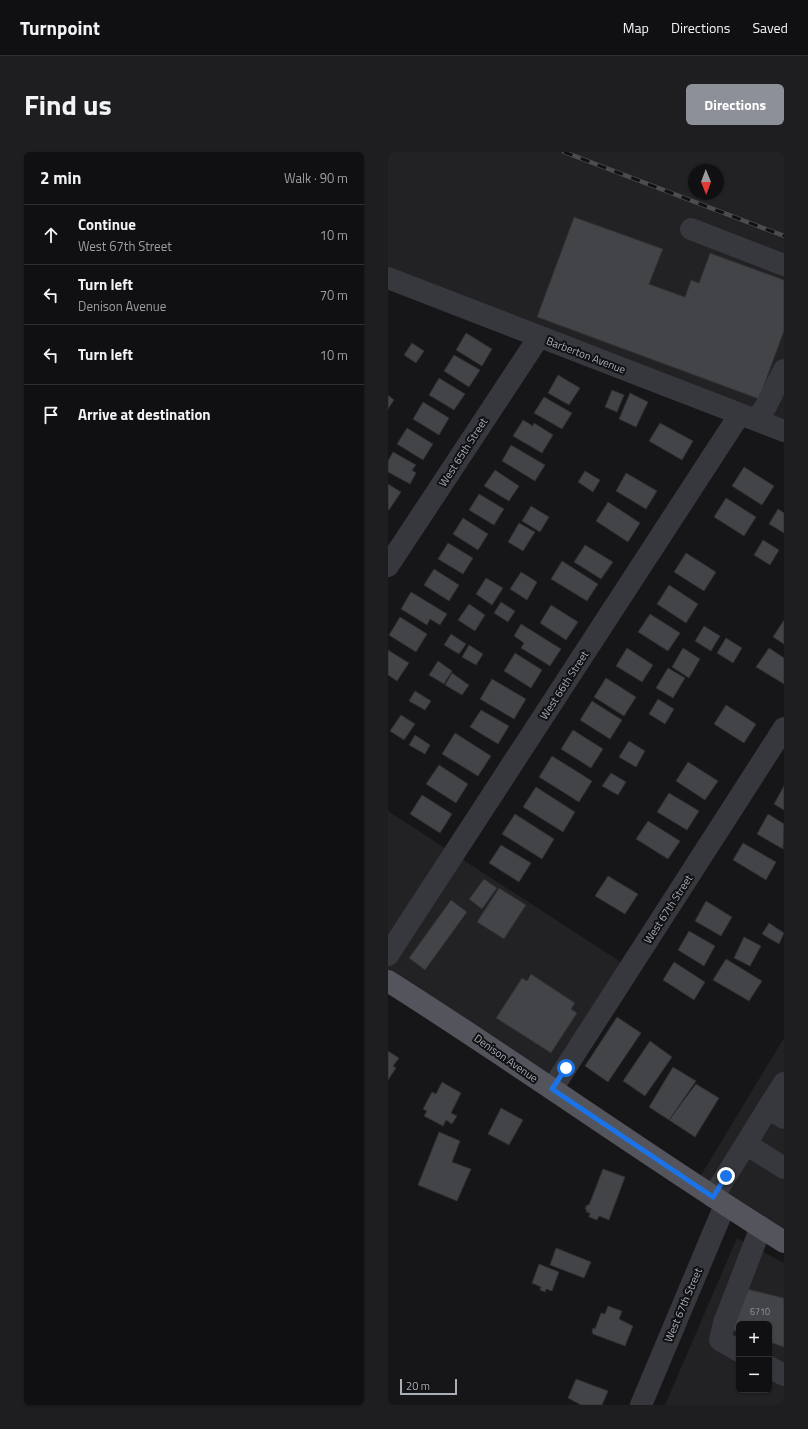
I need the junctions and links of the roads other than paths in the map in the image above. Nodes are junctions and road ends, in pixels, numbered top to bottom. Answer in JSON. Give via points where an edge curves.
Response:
{"nodes":[{"id":1,"x":691,"y":229,"type":"dead end"},
{"id":2,"x":784,"y":265,"type":"edge"},
{"id":3,"x":388,"y":278,"type":"edge"},
{"id":4,"x":539,"y":337,"type":"junction"},
{"id":5,"x":784,"y":370,"type":"edge"},
{"id":6,"x":748,"y":417,"type":"junction"},
{"id":7,"x":784,"y":431,"type":"edge"},
{"id":8,"x":388,"y":566,"type":"edge"},
{"id":9,"x":784,"y":728,"type":"edge"},
{"id":10,"x":388,"y":955,"type":"edge"},
{"id":11,"x":388,"y":981,"type":"edge"},
{"id":12,"x":784,"y":1083,"type":"edge"},
{"id":13,"x":552,"y":1089,"type":"junction"},
{"id":14,"x":776,"y":1113,"type":"edge"},
{"id":15,"x":746,"y":1144,"type":"junction"},
{"id":16,"x":784,"y":1168,"type":"edge"},
{"id":17,"x":719,"y":1201,"type":"junction"},
{"id":18,"x":761,"y":1227,"type":"junction"},
{"id":19,"x":784,"y":1242,"type":"edge"},
{"id":20,"x":736,"y":1349,"type":"edge"},
{"id":21,"x":772,"y":1369,"type":"edge"},
{"id":22,"x":784,"y":1375,"type":"edge"},
{"id":23,"x":641,"y":1405,"type":"edge"}],
"edges":[{"from":1,"to":2,"type":"street"},
{"from":3,"to":4,"type":"street","name":"Barberton Avenue"},
{"from":4,"to":6,"type":"street","name":"Barberton Avenue"},
{"from":4,"to":8,"type":"street","name":"West 65th Street"},
{"from":5,"to":6,"type":"street","name":"West 66th Street","via":[[766,406]]},
{"from":6,"to":7,"type":"street","name":"Barberton Avenue"},
{"from":6,"to":10,"type":"street","name":"West 66th Street"},
{"from":9,"to":13,"type":"street","name":"West 67th Street"},
{"from":11,"to":13,"type":"main road","name":"Denison Avenue"},
{"from":12,"to":14,"type":"street","name":"West 67th Street"},
{"from":13,"to":17,"type":"main road","name":"Denison Avenue"},
{"from":14,"to":15,"type":"street","name":"West 67th Street"},
{"from":15,"to":16,"type":"street"},
{"from":15,"to":17,"type":"street","name":"West 67th Street"},
{"from":17,"to":18,"type":"main road","name":"Denison Avenue"},
{"from":17,"to":23,"type":"street","name":"West 67th Street"},
{"from":18,"to":19,"type":"main road","name":"Denison Avenue"},
{"from":18,"to":20,"type":"street","via":[[724,1323],[720,1340]]},
{"from":21,"to":22,"type":"street"}]}
